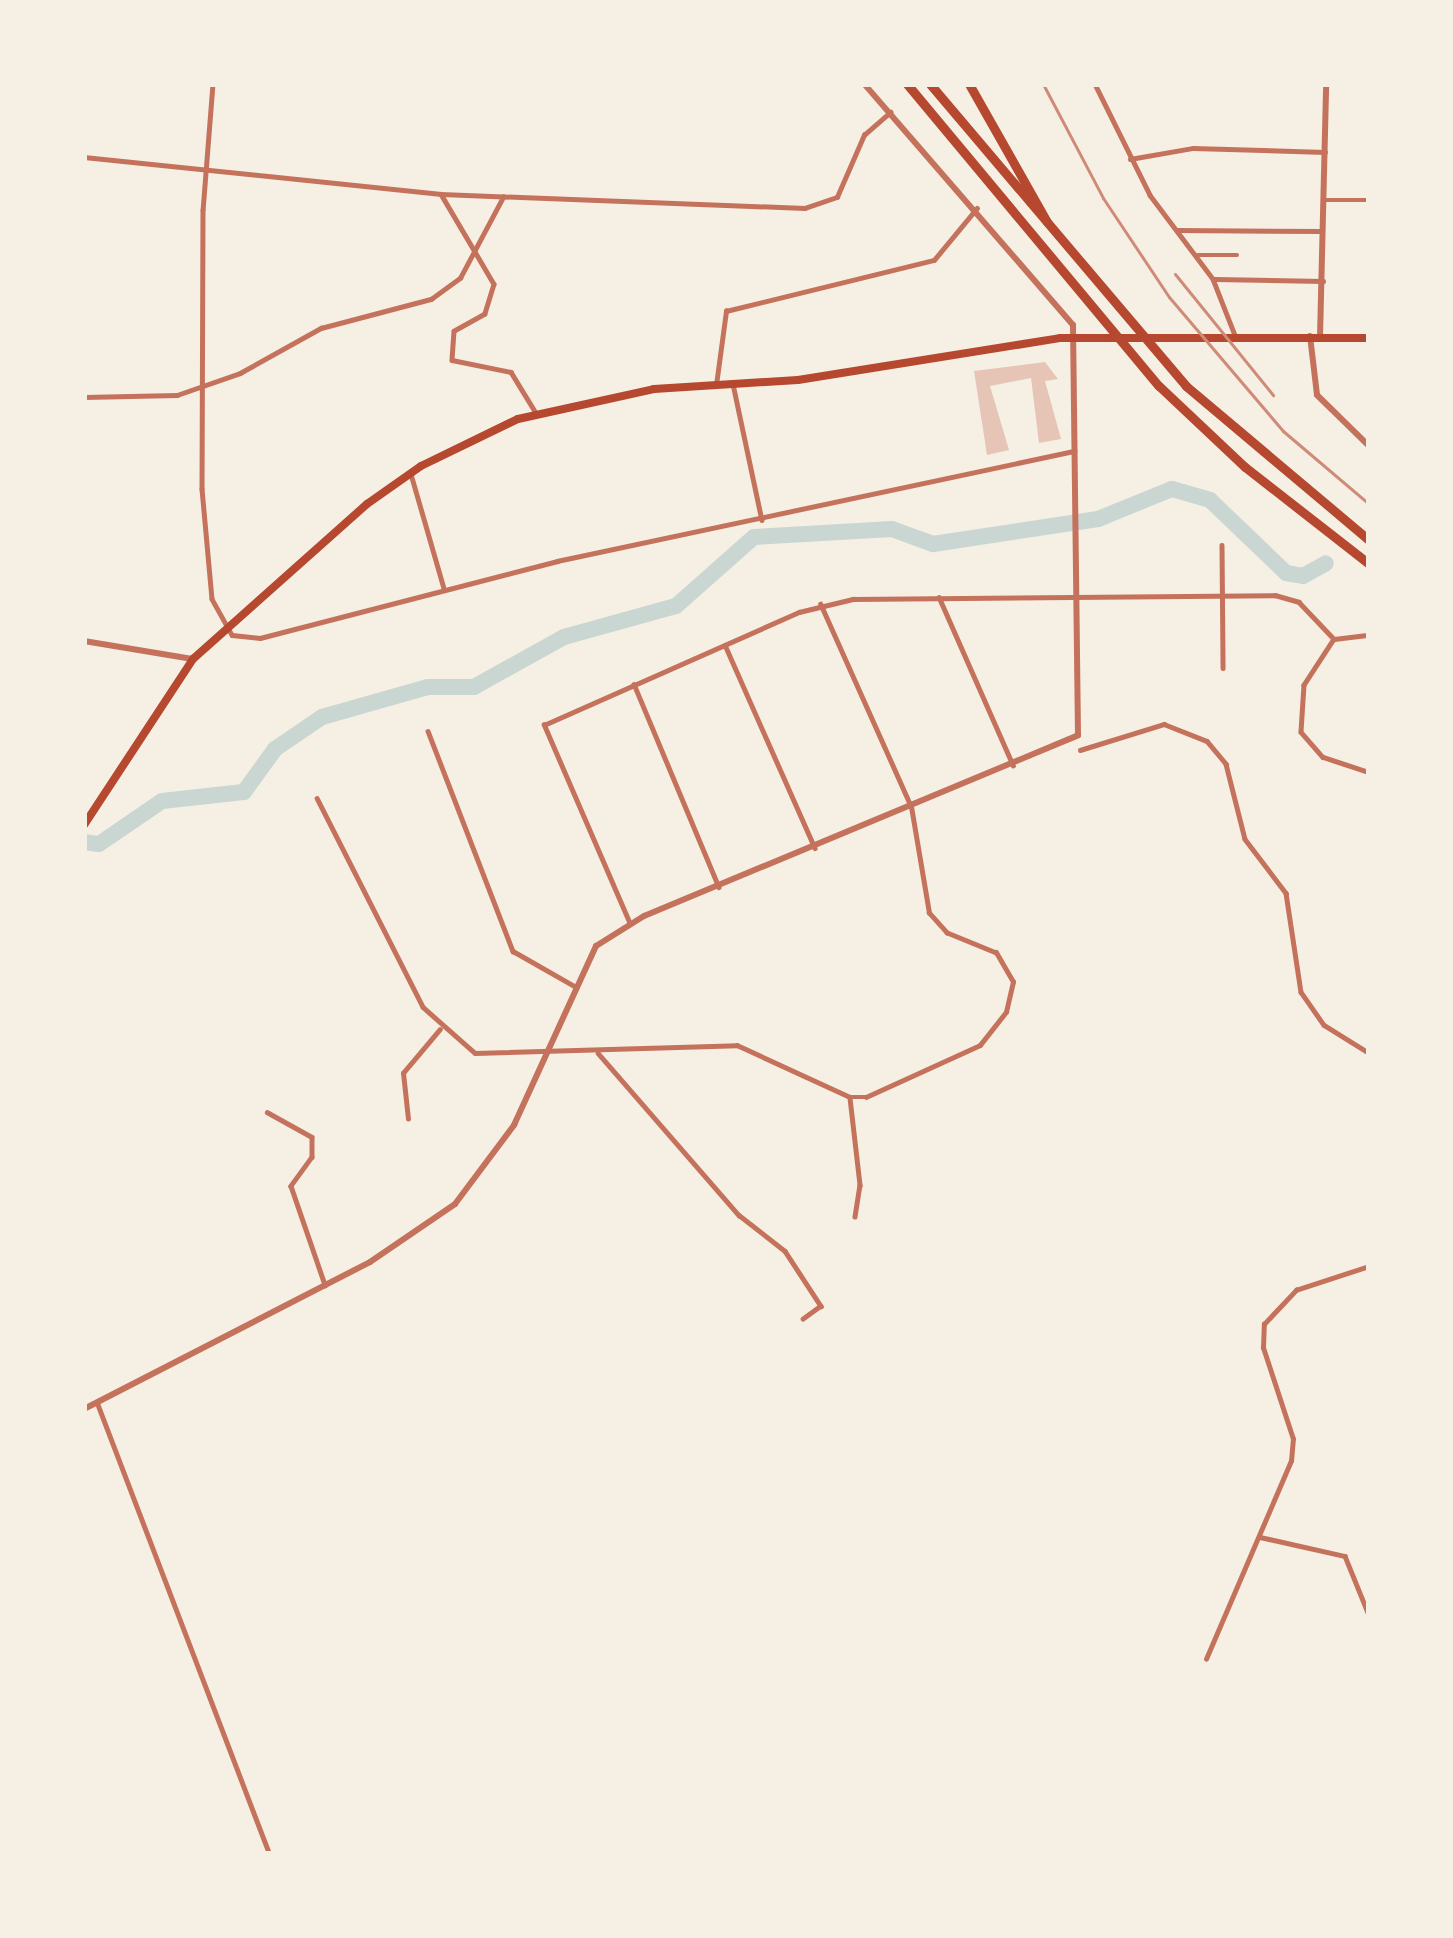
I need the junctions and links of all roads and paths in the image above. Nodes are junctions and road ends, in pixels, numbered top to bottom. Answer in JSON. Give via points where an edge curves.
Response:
{"nodes":[{"id":1,"x":213,"y":84,"type":"edge"},
{"id":2,"x":864,"y":84,"type":"edge"},
{"id":3,"x":907,"y":84,"type":"edge"},
{"id":4,"x":930,"y":84,"type":"edge"},
{"id":5,"x":969,"y":84,"type":"edge"},
{"id":6,"x":1094,"y":84,"type":"edge"},
{"id":7,"x":1326,"y":84,"type":"edge"},
{"id":8,"x":890,"y":112,"type":"junction"},
{"id":9,"x":1325,"y":152,"type":"junction"},
{"id":10,"x":84,"y":157,"type":"edge"},
{"id":11,"x":1130,"y":159,"type":"junction"},
{"id":12,"x":206,"y":171,"type":"junction"},
{"id":13,"x":440,"y":194,"type":"junction"},
{"id":14,"x":503,"y":197,"type":"junction"},
{"id":15,"x":1324,"y":200,"type":"junction"},
{"id":16,"x":1369,"y":200,"type":"edge"},
{"id":17,"x":977,"y":208,"type":"junction"},
{"id":18,"x":1177,"y":230,"type":"junction"},
{"id":19,"x":1324,"y":231,"type":"junction"},
{"id":20,"x":1055,"y":238,"type":"junction"},
{"id":21,"x":478,"y":248,"type":"junction"},
{"id":22,"x":1198,"y":255,"type":"junction"},
{"id":23,"x":1237,"y":255,"type":"dead end"},
{"id":24,"x":1214,"y":278,"type":"junction"},
{"id":25,"x":1323,"y":281,"type":"junction"},
{"id":26,"x":1235,"y":335,"type":"junction"},
{"id":27,"x":1075,"y":336,"type":"junction"},
{"id":28,"x":1315,"y":336,"type":"junction"},
{"id":29,"x":1369,"y":338,"type":"edge"},
{"id":30,"x":716,"y":385,"type":"junction"},
{"id":31,"x":733,"y":385,"type":"junction"},
{"id":32,"x":202,"y":387,"type":"junction"},
{"id":33,"x":84,"y":398,"type":"edge"},
{"id":34,"x":536,"y":412,"type":"junction"},
{"id":35,"x":1369,"y":446,"type":"edge"},
{"id":36,"x":1078,"y":450,"type":"junction"},
{"id":37,"x":411,"y":474,"type":"junction"},
{"id":38,"x":762,"y":520,"type":"junction"},
{"id":39,"x":1369,"y":540,"type":"edge"},
{"id":40,"x":1222,"y":545,"type":"dead end"},
{"id":41,"x":1369,"y":563,"type":"edge"},
{"id":42,"x":444,"y":588,"type":"junction"},
{"id":43,"x":1221,"y":593,"type":"junction"},
{"id":44,"x":1079,"y":596,"type":"junction"},
{"id":45,"x":938,"y":598,"type":"junction"},
{"id":46,"x":820,"y":604,"type":"junction"},
{"id":47,"x":224,"y":631,"type":"junction"},
{"id":48,"x":1369,"y":635,"type":"edge"},
{"id":49,"x":1334,"y":639,"type":"junction"},
{"id":50,"x":84,"y":641,"type":"edge"},
{"id":51,"x":725,"y":645,"type":"junction"},
{"id":52,"x":194,"y":659,"type":"junction"},
{"id":53,"x":1222,"y":668,"type":"dead end"},
{"id":54,"x":634,"y":685,"type":"junction"},
{"id":55,"x":428,"y":730,"type":"dead end"},
{"id":56,"x":1080,"y":750,"type":"dead end"},
{"id":57,"x":1013,"y":765,"type":"junction"},
{"id":58,"x":1369,"y":772,"type":"edge"},
{"id":59,"x":317,"y":798,"type":"dead end"},
{"id":60,"x":911,"y":807,"type":"junction"},
{"id":61,"x":84,"y":825,"type":"edge"},
{"id":62,"x":815,"y":848,"type":"junction"},
{"id":63,"x":719,"y":887,"type":"junction"},
{"id":64,"x":630,"y":924,"type":"junction"},
{"id":65,"x":576,"y":987,"type":"junction"},
{"id":66,"x":440,"y":1029,"type":"junction"},
{"id":67,"x":549,"y":1049,"type":"junction"},
{"id":68,"x":598,"y":1053,"type":"junction"},
{"id":69,"x":1369,"y":1053,"type":"edge"},
{"id":70,"x":850,"y":1097,"type":"junction"},
{"id":71,"x":267,"y":1112,"type":"dead end"},
{"id":72,"x":409,"y":1119,"type":"dead end"},
{"id":73,"x":855,"y":1217,"type":"dead end"},
{"id":74,"x":1369,"y":1266,"type":"edge"},
{"id":75,"x":325,"y":1286,"type":"junction"},
{"id":76,"x":803,"y":1318,"type":"dead end"},
{"id":77,"x":97,"y":1402,"type":"junction"},
{"id":78,"x":84,"y":1409,"type":"edge"},
{"id":79,"x":1260,"y":1537,"type":"junction"},
{"id":80,"x":1369,"y":1615,"type":"edge"},
{"id":81,"x":1206,"y":1659,"type":"dead end"},
{"id":82,"x":271,"y":1854,"type":"edge"}],
"edges":[{"from":1,"to":12,"type":"street"},
{"from":2,"to":8,"type":"street"},
{"from":3,"to":41,"type":"highway","via":[[1160,386],[1258,478]]},
{"from":4,"to":20,"type":"highway"},
{"from":5,"to":20,"type":"highway"},
{"from":6,"to":11,"type":"street"},
{"from":7,"to":9,"type":"street"},
{"from":8,"to":14,"type":"street","via":[[864,135],[846,186],[818,206]]},
{"from":8,"to":17,"type":"street"},
{"from":9,"to":11,"type":"street","via":[[1193,148]]},
{"from":9,"to":15,"type":"street"},
{"from":10,"to":12,"type":"street"},
{"from":11,"to":18,"type":"street"},
{"from":12,"to":13,"type":"street"},
{"from":12,"to":32,"type":"street"},
{"from":13,"to":14,"type":"street"},
{"from":13,"to":21,"type":"street"},
{"from":14,"to":21,"type":"street"},
{"from":15,"to":16,"type":"street"},
{"from":15,"to":19,"type":"street"},
{"from":17,"to":27,"type":"street","via":[[1065,308]]},
{"from":17,"to":30,"type":"street","via":[[934,260],[726,311]]},
{"from":18,"to":19,"type":"street"},
{"from":18,"to":22,"type":"street"},
{"from":19,"to":25,"type":"street"},
{"from":20,"to":39,"type":"highway","via":[[1173,373],[1268,462]]},
{"from":21,"to":32,"type":"street","via":[[460,278],[431,299],[321,328]]},
{"from":21,"to":34,"type":"street","via":[[494,284],[492,301],[454,331],[452,360],[511,372]]},
{"from":22,"to":23,"type":"street"},
{"from":22,"to":24,"type":"street"},
{"from":24,"to":25,"type":"street"},
{"from":24,"to":26,"type":"street"},
{"from":25,"to":28,"type":"street"},
{"from":26,"to":27,"type":"main road"},
{"from":26,"to":28,"type":"main road"},
{"from":27,"to":31,"type":"main road"},
{"from":27,"to":36,"type":"street"},
{"from":28,"to":29,"type":"main road"},
{"from":28,"to":35,"type":"street","via":[[1317,395]]},
{"from":30,"to":31,"type":"main road"},
{"from":30,"to":34,"type":"main road"},
{"from":31,"to":38,"type":"street"},
{"from":32,"to":33,"type":"street","via":[[153,399]]},
{"from":32,"to":47,"type":"street","via":[[204,529]]},
{"from":34,"to":37,"type":"main road"},
{"from":36,"to":38,"type":"street"},
{"from":36,"to":44,"type":"street"},
{"from":37,"to":42,"type":"street"},
{"from":37,"to":47,"type":"main road"},
{"from":38,"to":42,"type":"street"},
{"from":40,"to":43,"type":"street"},
{"from":42,"to":47,"type":"street","via":[[260,638]]},
{"from":43,"to":44,"type":"street"},
{"from":43,"to":49,"type":"street","via":[[1291,598]]},
{"from":43,"to":53,"type":"street"},
{"from":44,"to":45,"type":"street"},
{"from":44,"to":57,"type":"street","via":[[1078,735]]},
{"from":45,"to":46,"type":"street"},
{"from":45,"to":57,"type":"street"},
{"from":46,"to":51,"type":"street"},
{"from":46,"to":60,"type":"street"},
{"from":47,"to":52,"type":"main road"},
{"from":48,"to":49,"type":"street"},
{"from":49,"to":58,"type":"street","via":[[1304,685],[1301,732],[1323,757]]},
{"from":50,"to":52,"type":"street"},
{"from":51,"to":54,"type":"street"},
{"from":51,"to":62,"type":"street"},
{"from":52,"to":61,"type":"main road"},
{"from":54,"to":63,"type":"street"},
{"from":54,"to":64,"type":"street","via":[[547,722],[544,731]]},
{"from":55,"to":65,"type":"street","via":[[513,951]]},
{"from":56,"to":69,"type":"street","via":[[1164,724],[1207,741],[1226,764],[1244,839],[1286,893],[1301,992],[1324,1024]]},
{"from":57,"to":60,"type":"street"},
{"from":59,"to":66,"type":"street","via":[[395,961]]},
{"from":60,"to":62,"type":"street"},
{"from":60,"to":70,"type":"street","via":[[929,913],[946,932],[996,953],[1011,972],[1012,998],[993,1031],[957,1060]]},
{"from":62,"to":63,"type":"street"},
{"from":63,"to":64,"type":"street"},
{"from":64,"to":65,"type":"street","via":[[596,946]]},
{"from":65,"to":67,"type":"street"},
{"from":66,"to":67,"type":"street","via":[[476,1053]]},
{"from":66,"to":72,"type":"street","via":[[403,1073]]},
{"from":67,"to":68,"type":"street"},
{"from":67,"to":75,"type":"street","via":[[498,1153],[455,1204]]},
{"from":68,"to":70,"type":"street","via":[[737,1045]]},
{"from":68,"to":76,"type":"street","via":[[739,1214],[785,1251],[821,1306]]},
{"from":70,"to":73,"type":"street","via":[[860,1185]]},
{"from":71,"to":75,"type":"street","via":[[312,1138],[313,1157],[291,1186]]},
{"from":74,"to":79,"type":"street","via":[[1296,1290],[1264,1324],[1263,1348],[1294,1445]]},
{"from":75,"to":77,"type":"street"},
{"from":77,"to":78,"type":"street"},
{"from":77,"to":82,"type":"street"},
{"from":79,"to":80,"type":"street","via":[[1345,1556]]},
{"from":79,"to":81,"type":"street"}]}
